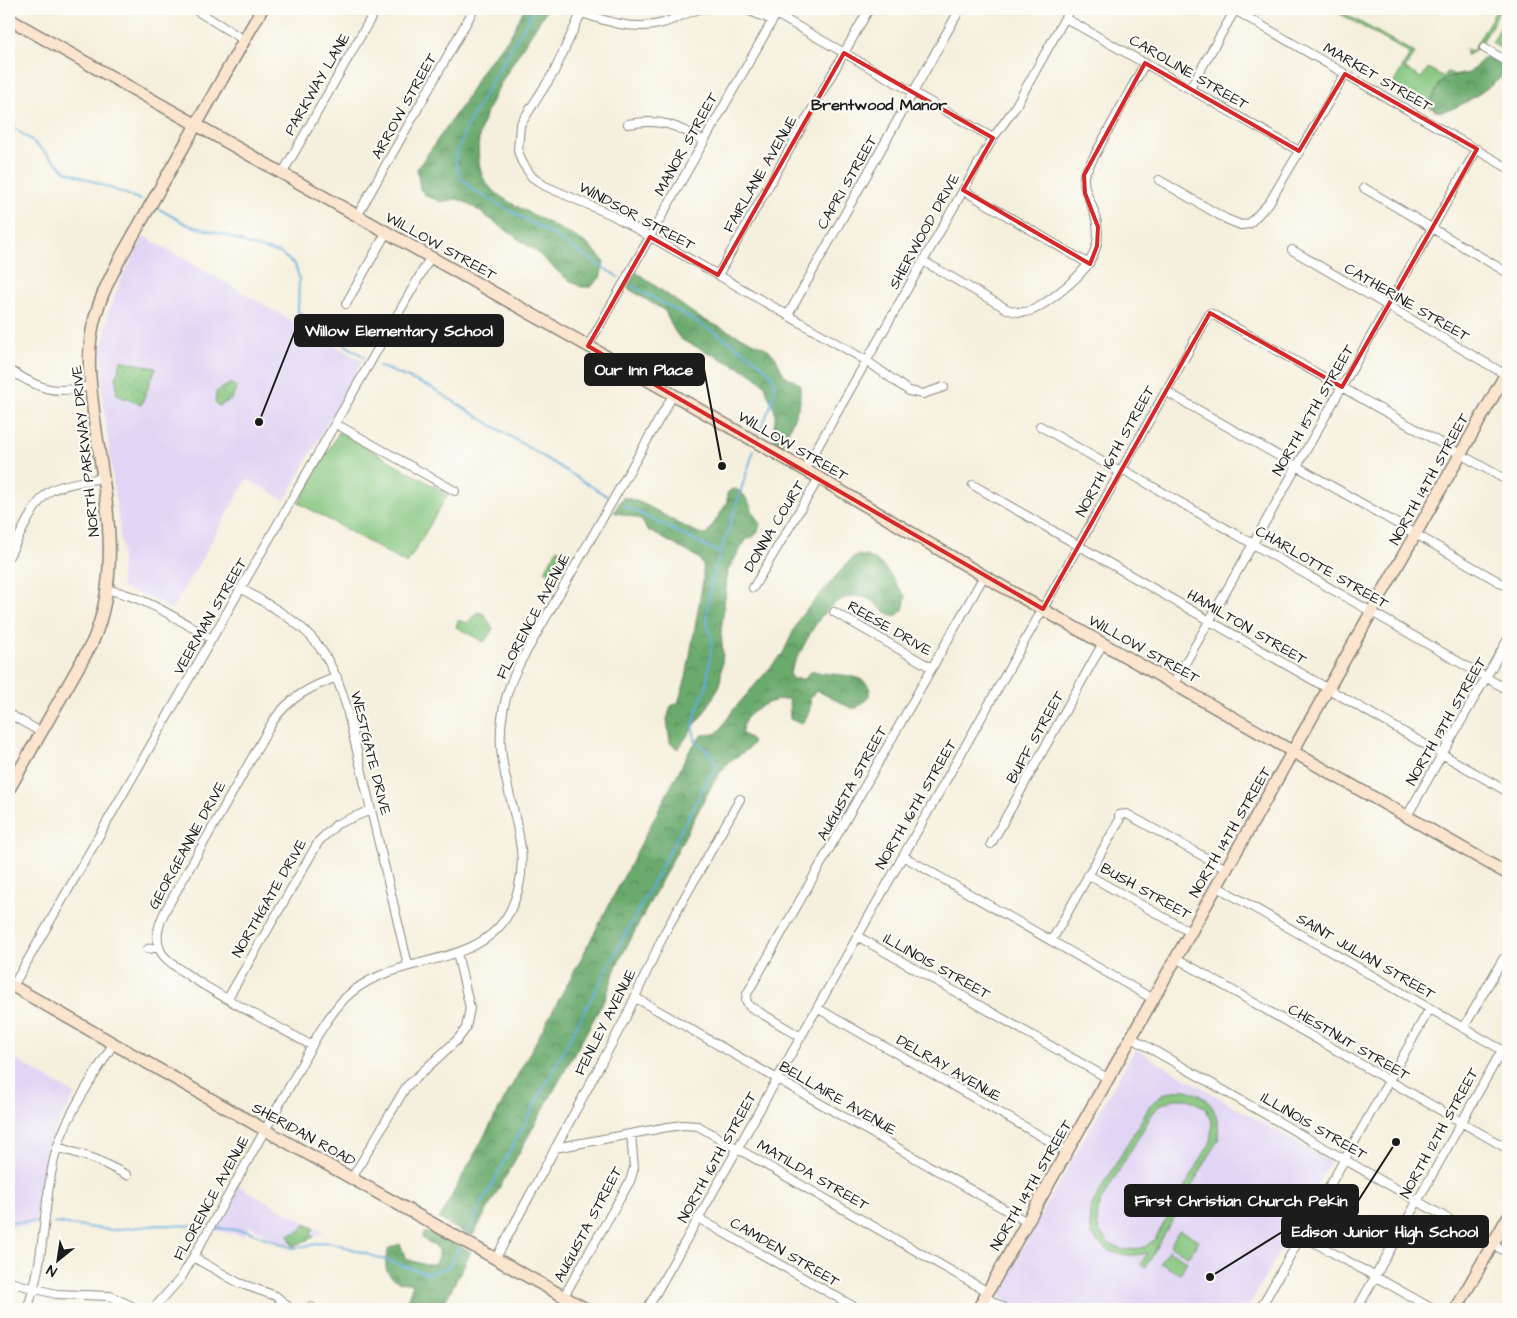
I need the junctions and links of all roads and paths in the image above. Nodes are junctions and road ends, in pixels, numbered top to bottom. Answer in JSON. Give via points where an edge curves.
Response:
{"nodes":[{"id":1,"x":194,"y":9,"type":"edge"},
{"id":2,"x":262,"y":9,"type":"edge"},
{"id":3,"x":376,"y":9,"type":"edge"},
{"id":4,"x":474,"y":9,"type":"edge"},
{"id":5,"x":700,"y":9,"type":"edge"},
{"id":6,"x":745,"y":9,"type":"edge"},
{"id":7,"x":870,"y":9,"type":"edge"},
{"id":8,"x":960,"y":9,"type":"edge"},
{"id":9,"x":1070,"y":9,"type":"edge"},
{"id":10,"x":1234,"y":9,"type":"edge"},
{"id":11,"x":582,"y":11,"type":"edge"},
{"id":12,"x":776,"y":14,"type":"edge"},
{"id":13,"x":1065,"y":18,"type":"junction"},
{"id":14,"x":9,"y":19,"type":"edge"},
{"id":15,"x":244,"y":40,"type":"junction"},
{"id":16,"x":1484,"y":48,"type":"dead end"},
{"id":17,"x":844,"y":53,"type":"junction"},
{"id":18,"x":1508,"y":62,"type":"edge"},
{"id":19,"x":1145,"y":63,"type":"junction"},
{"id":20,"x":1345,"y":74,"type":"junction"},
{"id":21,"x":1190,"y":88,"type":"junction"},
{"id":22,"x":913,"y":93,"type":"junction"},
{"id":23,"x":628,"y":124,"type":"dead end"},
{"id":24,"x":196,"y":125,"type":"junction"},
{"id":25,"x":992,"y":138,"type":"junction"},
{"id":26,"x":704,"y":141,"type":"junction"},
{"id":27,"x":1477,"y":150,"type":"junction"},
{"id":28,"x":1299,"y":151,"type":"junction"},
{"id":29,"x":1508,"y":168,"type":"edge"},
{"id":30,"x":282,"y":174,"type":"junction"},
{"id":31,"x":1159,"y":180,"type":"dead end"},
{"id":32,"x":1364,"y":188,"type":"dead end"},
{"id":33,"x":963,"y":190,"type":"junction"},
{"id":34,"x":357,"y":216,"type":"junction"},
{"id":35,"x":1432,"y":228,"type":"junction"},
{"id":36,"x":386,"y":233,"type":"junction"},
{"id":37,"x":650,"y":237,"type":"junction"},
{"id":38,"x":1292,"y":250,"type":"dead end"},
{"id":39,"x":430,"y":258,"type":"junction"},
{"id":40,"x":923,"y":261,"type":"junction"},
{"id":41,"x":1089,"y":264,"type":"junction"},
{"id":42,"x":1508,"y":273,"type":"edge"},
{"id":43,"x":718,"y":275,"type":"junction"},
{"id":44,"x":346,"y":304,"type":"dead end"},
{"id":45,"x":1387,"y":307,"type":"junction"},
{"id":46,"x":788,"y":315,"type":"junction"},
{"id":47,"x":588,"y":346,"type":"junction"},
{"id":48,"x":866,"y":361,"type":"junction"},
{"id":49,"x":9,"y":371,"type":"edge"},
{"id":50,"x":1507,"y":373,"type":"edge"},
{"id":51,"x":90,"y":386,"type":"junction"},
{"id":52,"x":944,"y":387,"type":"dead end"},
{"id":53,"x":1342,"y":387,"type":"junction"},
{"id":54,"x":1165,"y":391,"type":"junction"},
{"id":55,"x":673,"y":395,"type":"junction"},
{"id":56,"x":336,"y":424,"type":"junction"},
{"id":57,"x":1040,"y":426,"type":"dead end"},
{"id":58,"x":1460,"y":453,"type":"junction"},
{"id":59,"x":1297,"y":467,"type":"junction"},
{"id":60,"x":805,"y":469,"type":"junction"},
{"id":61,"x":1121,"y":470,"type":"junction"},
{"id":62,"x":102,"y":478,"type":"junction"},
{"id":63,"x":819,"y":478,"type":"junction"},
{"id":64,"x":1508,"y":481,"type":"edge"},
{"id":65,"x":973,"y":486,"type":"dead end"},
{"id":66,"x":455,"y":491,"type":"dead end"},
{"id":67,"x":1415,"y":534,"type":"junction"},
{"id":68,"x":1253,"y":543,"type":"junction"},
{"id":69,"x":1078,"y":546,"type":"junction"},
{"id":70,"x":9,"y":556,"type":"edge"},
{"id":71,"x":984,"y":576,"type":"junction"},
{"id":72,"x":1508,"y":587,"type":"edge"},
{"id":73,"x":753,"y":588,"type":"dead end"},
{"id":74,"x":242,"y":589,"type":"junction"},
{"id":75,"x":109,"y":590,"type":"junction"},
{"id":76,"x":1043,"y":609,"type":"junction"},
{"id":77,"x":1372,"y":611,"type":"junction"},
{"id":78,"x":834,"y":612,"type":"dead end"},
{"id":79,"x":1210,"y":621,"type":"junction"},
{"id":80,"x":212,"y":639,"type":"junction"},
{"id":81,"x":1508,"y":639,"type":"edge"},
{"id":82,"x":1103,"y":643,"type":"junction"},
{"id":83,"x":932,"y":668,"type":"junction"},
{"id":84,"x":337,"y":677,"type":"junction"},
{"id":85,"x":1486,"y":677,"type":"junction"},
{"id":86,"x":1174,"y":683,"type":"junction"},
{"id":87,"x":1328,"y":689,"type":"junction"},
{"id":88,"x":1508,"y":690,"type":"edge"},
{"id":89,"x":9,"y":714,"type":"edge"},
{"id":90,"x":41,"y":732,"type":"junction"},
{"id":91,"x":1294,"y":752,"type":"junction"},
{"id":92,"x":1443,"y":755,"type":"junction"},
{"id":93,"x":9,"y":789,"type":"edge"},
{"id":94,"x":1508,"y":792,"type":"edge"},
{"id":95,"x":740,"y":799,"type":"dead end"},
{"id":96,"x":371,"y":810,"type":"junction"},
{"id":97,"x":1408,"y":816,"type":"junction"},
{"id":98,"x":991,"y":844,"type":"dead end"},
{"id":99,"x":903,"y":856,"type":"junction"},
{"id":100,"x":1226,"y":869,"type":"junction"},
{"id":101,"x":1508,"y":874,"type":"edge"},
{"id":102,"x":1088,"y":875,"type":"junction"},
{"id":103,"x":1216,"y":886,"type":"junction"},
{"id":104,"x":1190,"y":932,"type":"junction"},
{"id":105,"x":857,"y":936,"type":"junction"},
{"id":106,"x":1052,"y":940,"type":"junction"},
{"id":107,"x":159,"y":947,"type":"junction"},
{"id":108,"x":148,"y":949,"type":"dead end"},
{"id":109,"x":457,"y":954,"type":"junction"},
{"id":110,"x":1176,"y":958,"type":"junction"},
{"id":111,"x":1503,"y":959,"type":"dead end"},
{"id":112,"x":408,"y":965,"type":"junction"},
{"id":113,"x":11,"y":985,"type":"edge"},
{"id":114,"x":228,"y":998,"type":"junction"},
{"id":115,"x":636,"y":998,"type":"junction"},
{"id":116,"x":1153,"y":999,"type":"junction"},
{"id":117,"x":817,"y":1008,"type":"junction"},
{"id":118,"x":1430,"y":1008,"type":"junction"},
{"id":119,"x":1464,"y":1027,"type":"junction"},
{"id":120,"x":800,"y":1037,"type":"junction"},
{"id":121,"x":1132,"y":1038,"type":"junction"},
{"id":122,"x":113,"y":1044,"type":"junction"},
{"id":123,"x":312,"y":1046,"type":"junction"},
{"id":124,"x":1502,"y":1050,"type":"joint"},
{"id":125,"x":777,"y":1078,"type":"junction"},
{"id":126,"x":1109,"y":1079,"type":"junction"},
{"id":127,"x":1388,"y":1081,"type":"junction"},
{"id":128,"x":1461,"y":1122,"type":"junction"},
{"id":129,"x":265,"y":1130,"type":"junction"},
{"id":130,"x":631,"y":1134,"type":"junction"},
{"id":131,"x":58,"y":1147,"type":"junction"},
{"id":132,"x":555,"y":1148,"type":"junction"},
{"id":133,"x":737,"y":1148,"type":"junction"},
{"id":134,"x":1508,"y":1149,"type":"edge"},
{"id":135,"x":1067,"y":1151,"type":"junction"},
{"id":136,"x":1343,"y":1159,"type":"junction"},
{"id":137,"x":127,"y":1175,"type":"dead end"},
{"id":138,"x":352,"y":1178,"type":"junction"},
{"id":139,"x":1417,"y":1202,"type":"junction"},
{"id":140,"x":1508,"y":1216,"type":"edge"},
{"id":141,"x":698,"y":1218,"type":"junction"},
{"id":142,"x":1027,"y":1222,"type":"junction"},
{"id":143,"x":1301,"y":1235,"type":"junction"},
{"id":144,"x":1493,"y":1245,"type":"junction"},
{"id":145,"x":1508,"y":1254,"type":"edge"},
{"id":146,"x":193,"y":1257,"type":"junction"},
{"id":147,"x":496,"y":1258,"type":"junction"},
{"id":148,"x":1375,"y":1276,"type":"junction"},
{"id":149,"x":9,"y":1282,"type":"edge"},
{"id":150,"x":34,"y":1289,"type":"junction"},
{"id":151,"x":987,"y":1294,"type":"junction"},
{"id":152,"x":564,"y":1296,"type":"junction"},
{"id":153,"x":27,"y":1309,"type":"edge"},
{"id":154,"x":138,"y":1309,"type":"edge"},
{"id":155,"x":153,"y":1309,"type":"edge"},
{"id":156,"x":290,"y":1309,"type":"edge"},
{"id":157,"x":586,"y":1309,"type":"edge"},
{"id":158,"x":647,"y":1309,"type":"edge"},
{"id":159,"x":858,"y":1309,"type":"edge"},
{"id":160,"x":978,"y":1309,"type":"edge"},
{"id":161,"x":1006,"y":1309,"type":"edge"},
{"id":162,"x":1260,"y":1309,"type":"edge"},
{"id":163,"x":1357,"y":1309,"type":"edge"},
{"id":164,"x":1433,"y":1309,"type":"edge"},
{"id":165,"x":1456,"y":1309,"type":"edge"}],
"edges":[{"from":1,"to":15,"type":"street"},
{"from":2,"to":15,"type":"main road","name":"NORTH PARKWAY DRIVE"},
{"from":3,"to":30,"type":"street","name":"PARKWAY LANE"},
{"from":4,"to":34,"type":"street","name":"ARROW STREET"},
{"from":5,"to":11,"type":"street","via":[[662,23],[641,26],[611,23]]},
{"from":6,"to":12,"type":"street"},
{"from":7,"to":17,"type":"street","name":"FAIRLANE AVENUE"},
{"from":8,"to":22,"type":"street","name":"CAPRI STREET"},
{"from":9,"to":13,"type":"street","name":"SHERWOOD DRIVE"},
{"from":10,"to":20,"type":"street","name":"MARKET STREET"},
{"from":10,"to":21,"type":"street"},
{"from":11,"to":37,"type":"street","name":"WINDSOR STREET","via":[[554,72],[522,120],[518,140],[520,157],[528,172],[541,184],[598,207]]},
{"from":12,"to":17,"type":"street"},
{"from":12,"to":26,"type":"street","name":"MANOR STREET"},
{"from":13,"to":19,"type":"street","name":"CAROLINE STREET"},
{"from":13,"to":25,"type":"street","name":"SHERWOOD DRIVE","via":[[1014,109]]},
{"from":14,"to":24,"type":"main road","name":"WILLOW STREET"},
{"from":15,"to":24,"type":"main road","name":"NORTH PARKWAY DRIVE"},
{"from":16,"to":18,"type":"street"},
{"from":17,"to":22,"type":"street"},
{"from":17,"to":43,"type":"street","name":"FAIRLANE AVENUE"},
{"from":19,"to":21,"type":"street","name":"CAROLINE STREET"},
{"from":19,"to":41,"type":"street","via":[[1084,175],[1084,194],[1098,227],[1097,246]]},
{"from":20,"to":27,"type":"street","name":"MARKET STREET"},
{"from":20,"to":28,"type":"street"},
{"from":21,"to":28,"type":"street","name":"CAROLINE STREET"},
{"from":22,"to":25,"type":"street"},
{"from":22,"to":46,"type":"street","name":"CAPRI STREET"},
{"from":23,"to":26,"type":"street","via":[[658,121],[676,126]]},
{"from":24,"to":30,"type":"main road","name":"WILLOW STREET"},
{"from":24,"to":51,"type":"main road","name":"NORTH PARKWAY DRIVE","via":[[102,296],[91,335]]},
{"from":25,"to":33,"type":"street","name":"SHERWOOD DRIVE"},
{"from":26,"to":37,"type":"street","name":"MANOR STREET"},
{"from":27,"to":29,"type":"street","name":"MARKET STREET"},
{"from":27,"to":35,"type":"street","name":"NORTH 15TH STREET"},
{"from":28,"to":31,"type":"street","via":[[1269,203],[1249,224],[1241,225],[1226,219]]},
{"from":30,"to":34,"type":"main road","name":"WILLOW STREET"},
{"from":32,"to":35,"type":"street"},
{"from":33,"to":40,"type":"street","name":"SHERWOOD DRIVE"},
{"from":33,"to":41,"type":"street"},
{"from":34,"to":36,"type":"main road","name":"WILLOW STREET"},
{"from":35,"to":42,"type":"street"},
{"from":35,"to":45,"type":"street","name":"NORTH 15TH STREET"},
{"from":36,"to":39,"type":"main road","name":"WILLOW STREET"},
{"from":36,"to":44,"type":"street"},
{"from":37,"to":43,"type":"street","name":"WINDSOR STREET"},
{"from":37,"to":47,"type":"street","name":"MANOR STREET"},
{"from":38,"to":45,"type":"street","name":"CATHERINE STREET"},
{"from":39,"to":47,"type":"main road","name":"WILLOW STREET"},
{"from":39,"to":56,"type":"street","name":"VEERMAN STREET"},
{"from":40,"to":41,"type":"street","via":[[1007,309],[1022,313],[1034,310],[1061,291]]},
{"from":40,"to":48,"type":"street","name":"SHERWOOD DRIVE"},
{"from":43,"to":46,"type":"street","name":"WINDSOR STREET"},
{"from":45,"to":50,"type":"street","name":"CATHERINE STREET"},
{"from":45,"to":53,"type":"street","name":"NORTH 15TH STREET"},
{"from":46,"to":48,"type":"street","name":"WINDSOR STREET"},
{"from":47,"to":55,"type":"main road","name":"WILLOW STREET"},
{"from":48,"to":52,"type":"street","name":"WINDSOR STREET","via":[[912,393],[924,394]]},
{"from":48,"to":60,"type":"street","name":"SHERWOOD DRIVE"},
{"from":49,"to":51,"type":"street","via":[[52,390],[64,392]]},
{"from":50,"to":58,"type":"main road","name":"NORTH 14TH STREET"},
{"from":51,"to":62,"type":"main road","name":"NORTH PARKWAY DRIVE"},
{"from":53,"to":54,"type":"street","name":"NORTH 16TH STREET","via":[[1210,313]]},
{"from":53,"to":58,"type":"street"},
{"from":53,"to":59,"type":"street","name":"NORTH 15TH STREET"},
{"from":54,"to":59,"type":"street"},
{"from":54,"to":61,"type":"street","name":"NORTH 16TH STREET"},
{"from":55,"to":60,"type":"main road","name":"WILLOW STREET"},
{"from":55,"to":109,"type":"street","name":"FLORENCE AVENUE","via":[[521,661],[508,690],[500,747],[522,847],[521,880],[516,899],[499,926],[478,944]]},
{"from":56,"to":66,"type":"street"},
{"from":56,"to":74,"type":"street","name":"VEERMAN STREET"},
{"from":57,"to":61,"type":"street","name":"CHARLOTTE STREET"},
{"from":58,"to":64,"type":"street"},
{"from":58,"to":67,"type":"main road","name":"NORTH 14TH STREET"},
{"from":59,"to":67,"type":"street"},
{"from":59,"to":68,"type":"street","name":"NORTH 15TH STREET"},
{"from":60,"to":63,"type":"main road","name":"WILLOW STREET"},
{"from":61,"to":68,"type":"street","name":"CHARLOTTE STREET"},
{"from":61,"to":69,"type":"street","name":"NORTH 16TH STREET"},
{"from":62,"to":70,"type":"street","via":[[48,492]]},
{"from":62,"to":75,"type":"main road","name":"NORTH PARKWAY DRIVE","via":[[111,552]]},
{"from":63,"to":71,"type":"main road","name":"WILLOW STREET"},
{"from":63,"to":73,"type":"street","name":"DONNA COURT"},
{"from":65,"to":69,"type":"street","name":"HAMILTON STREET"},
{"from":67,"to":72,"type":"street"},
{"from":67,"to":77,"type":"main road","name":"NORTH 14TH STREET"},
{"from":68,"to":77,"type":"street","name":"CHARLOTTE STREET"},
{"from":68,"to":79,"type":"street","name":"NORTH 15TH STREET"},
{"from":69,"to":76,"type":"street","name":"NORTH 16TH STREET"},
{"from":69,"to":79,"type":"street","name":"HAMILTON STREET"},
{"from":71,"to":76,"type":"main road","name":"WILLOW STREET"},
{"from":71,"to":83,"type":"street","name":"AUGUSTA STREET"},
{"from":74,"to":80,"type":"street","name":"VEERMAN STREET"},
{"from":74,"to":84,"type":"street","name":"WESTGATE DRIVE","via":[[302,626],[324,651]]},
{"from":75,"to":80,"type":"street","via":[[152,603]]},
{"from":75,"to":90,"type":"main road","name":"NORTH PARKWAY DRIVE","via":[[92,644]]},
{"from":76,"to":82,"type":"main road","name":"WILLOW STREET"},
{"from":76,"to":99,"type":"street","name":"NORTH 16TH STREET"},
{"from":77,"to":85,"type":"street","name":"CHARLOTTE STREET"},
{"from":77,"to":87,"type":"main road","name":"NORTH 14TH STREET"},
{"from":78,"to":83,"type":"street","name":"REESE DRIVE"},
{"from":79,"to":86,"type":"street","name":"NORTH 15TH STREET"},
{"from":79,"to":87,"type":"street","name":"HAMILTON STREET"},
{"from":80,"to":113,"type":"street","name":"VEERMAN STREET"},
{"from":81,"to":85,"type":"street","name":"NORTH 13TH STREET"},
{"from":82,"to":86,"type":"main road","name":"WILLOW STREET"},
{"from":82,"to":98,"type":"street","name":"BUFF STREET"},
{"from":83,"to":120,"type":"street","name":"AUGUSTA STREET","via":[[748,994],[746,1004]]},
{"from":84,"to":96,"type":"street","name":"WESTGATE DRIVE"},
{"from":84,"to":107,"type":"street","name":"GEORGEANNE DRIVE","via":[[295,697],[273,721],[165,911],[159,926]]},
{"from":85,"to":88,"type":"street","name":"CHARLOTTE STREET"},
{"from":85,"to":92,"type":"street","name":"NORTH 13TH STREET"},
{"from":86,"to":91,"type":"main road","name":"WILLOW STREET"},
{"from":87,"to":91,"type":"main road","name":"NORTH 14TH STREET"},
{"from":87,"to":92,"type":"street","name":"HAMILTON STREET"},
{"from":89,"to":90,"type":"street"},
{"from":90,"to":93,"type":"main road","name":"NORTH PARKWAY DRIVE"},
{"from":91,"to":97,"type":"main road","name":"WILLOW STREET"},
{"from":91,"to":100,"type":"main road","name":"NORTH 14TH STREET"},
{"from":92,"to":94,"type":"street","name":"HAMILTON STREET"},
{"from":92,"to":97,"type":"street","name":"NORTH 13TH STREET"},
{"from":95,"to":115,"type":"street","name":"FENLEY AVENUE","via":[[664,934]]},
{"from":96,"to":112,"type":"street","name":"WESTGATE DRIVE"},
{"from":96,"to":114,"type":"street","name":"NORTHGATE DRIVE","via":[[337,824],[319,841]]},
{"from":97,"to":101,"type":"main road","name":"WILLOW STREET"},
{"from":99,"to":105,"type":"street","name":"NORTH 16TH STREET"},
{"from":99,"to":106,"type":"street"},
{"from":100,"to":102,"type":"street","via":[[1127,814],[1119,814],[1119,821]]},
{"from":100,"to":103,"type":"main road","name":"NORTH 14TH STREET"},
{"from":102,"to":104,"type":"street","name":"BUSH STREET"},
{"from":102,"to":106,"type":"street"},
{"from":103,"to":104,"type":"main road","name":"NORTH 14TH STREET"},
{"from":103,"to":118,"type":"street","name":"SAINT JULIAN STREET"},
{"from":104,"to":110,"type":"main road","name":"NORTH 14TH STREET"},
{"from":105,"to":117,"type":"street","name":"NORTH 16TH STREET"},
{"from":105,"to":126,"type":"street","name":"ILLINOIS STREET"},
{"from":106,"to":116,"type":"street"},
{"from":107,"to":108,"type":"street"},
{"from":107,"to":114,"type":"street","via":[[174,965]]},
{"from":109,"to":112,"type":"street","name":"FLORENCE AVENUE"},
{"from":109,"to":138,"type":"street","via":[[470,1008],[466,1028],[406,1087]]},
{"from":110,"to":116,"type":"main road","name":"NORTH 14TH STREET"},
{"from":110,"to":127,"type":"street","name":"CHESTNUT STREET"},
{"from":111,"to":119,"type":"street"},
{"from":112,"to":123,"type":"street","name":"FLORENCE AVENUE","via":[[377,976],[350,994]]},
{"from":113,"to":122,"type":"main road","name":"SHERIDAN ROAD"},
{"from":114,"to":123,"type":"street"},
{"from":115,"to":125,"type":"street","name":"BELLAIRE AVENUE"},
{"from":115,"to":132,"type":"street","name":"FENLEY AVENUE"},
{"from":116,"to":121,"type":"main road","name":"NORTH 14TH STREET"},
{"from":117,"to":120,"type":"street","name":"NORTH 16TH STREET"},
{"from":117,"to":135,"type":"street","name":"DELRAY AVENUE"},
{"from":118,"to":119,"type":"street","name":"SAINT JULIAN STREET"},
{"from":118,"to":127,"type":"street"},
{"from":119,"to":124,"type":"street","name":"SAINT JULIAN STREET"},
{"from":120,"to":125,"type":"street","name":"NORTH 16TH STREET"},
{"from":121,"to":126,"type":"main road","name":"NORTH 14TH STREET"},
{"from":121,"to":136,"type":"street","name":"ILLINOIS STREET"},
{"from":122,"to":129,"type":"main road","name":"SHERIDAN ROAD"},
{"from":122,"to":131,"type":"street"},
{"from":123,"to":129,"type":"street","name":"FLORENCE AVENUE"},
{"from":124,"to":128,"type":"street","name":"NORTH 12TH STREET"},
{"from":125,"to":133,"type":"street","name":"NORTH 16TH STREET"},
{"from":125,"to":142,"type":"street","name":"BELLAIRE AVENUE"},
{"from":126,"to":135,"type":"main road","name":"NORTH 14TH STREET"},
{"from":127,"to":128,"type":"street","name":"CHESTNUT STREET"},
{"from":127,"to":136,"type":"street"},
{"from":128,"to":134,"type":"street","name":"CHESTNUT STREET"},
{"from":128,"to":139,"type":"street","name":"NORTH 12TH STREET"},
{"from":129,"to":138,"type":"main road","name":"SHERIDAN ROAD"},
{"from":129,"to":146,"type":"street","name":"FLORENCE AVENUE"},
{"from":130,"to":132,"type":"street","name":"MATILDA STREET"},
{"from":130,"to":133,"type":"street","name":"MATILDA STREET","via":[[688,1125],[706,1130]]},
{"from":130,"to":152,"type":"street","name":"AUGUSTA STREET","via":[[632,1176]]},
{"from":131,"to":137,"type":"street","via":[[95,1159]]},
{"from":131,"to":150,"type":"street"},
{"from":132,"to":147,"type":"street","name":"FENLEY AVENUE"},
{"from":133,"to":141,"type":"street","name":"NORTH 16TH STREET"},
{"from":133,"to":151,"type":"street","name":"MATILDA STREET"},
{"from":135,"to":142,"type":"main road","name":"NORTH 14TH STREET"},
{"from":136,"to":139,"type":"street","name":"ILLINOIS STREET"},
{"from":136,"to":143,"type":"street"},
{"from":138,"to":147,"type":"main road","name":"SHERIDAN ROAD"},
{"from":139,"to":144,"type":"street","name":"ILLINOIS STREET"},
{"from":139,"to":148,"type":"street","name":"NORTH 12TH STREET"},
{"from":140,"to":144,"type":"main road"},
{"from":141,"to":158,"type":"street","name":"NORTH 16TH STREET"},
{"from":141,"to":159,"type":"street","name":"CAMDEN STREET"},
{"from":142,"to":151,"type":"main road","name":"NORTH 14TH STREET"},
{"from":143,"to":148,"type":"street"},
{"from":143,"to":162,"type":"street"},
{"from":144,"to":145,"type":"street","name":"ILLINOIS STREET"},
{"from":144,"to":165,"type":"main road"},
{"from":146,"to":155,"type":"street","name":"FLORENCE AVENUE","via":[[174,1288]]},
{"from":146,"to":156,"type":"street","via":[[239,1283],[276,1296]]},
{"from":147,"to":152,"type":"main road","name":"SHERIDAN ROAD"},
{"from":148,"to":163,"type":"street","name":"NORTH 12TH STREET"},
{"from":148,"to":164,"type":"street"},
{"from":149,"to":150,"type":"street"},
{"from":150,"to":153,"type":"street"},
{"from":150,"to":154,"type":"street","via":[[56,1294],[110,1296]]},
{"from":151,"to":160,"type":"main road","name":"NORTH 14TH STREET"},
{"from":151,"to":161,"type":"street","name":"MATILDA STREET"},
{"from":152,"to":157,"type":"main road","name":"SHERIDAN ROAD"}]}
